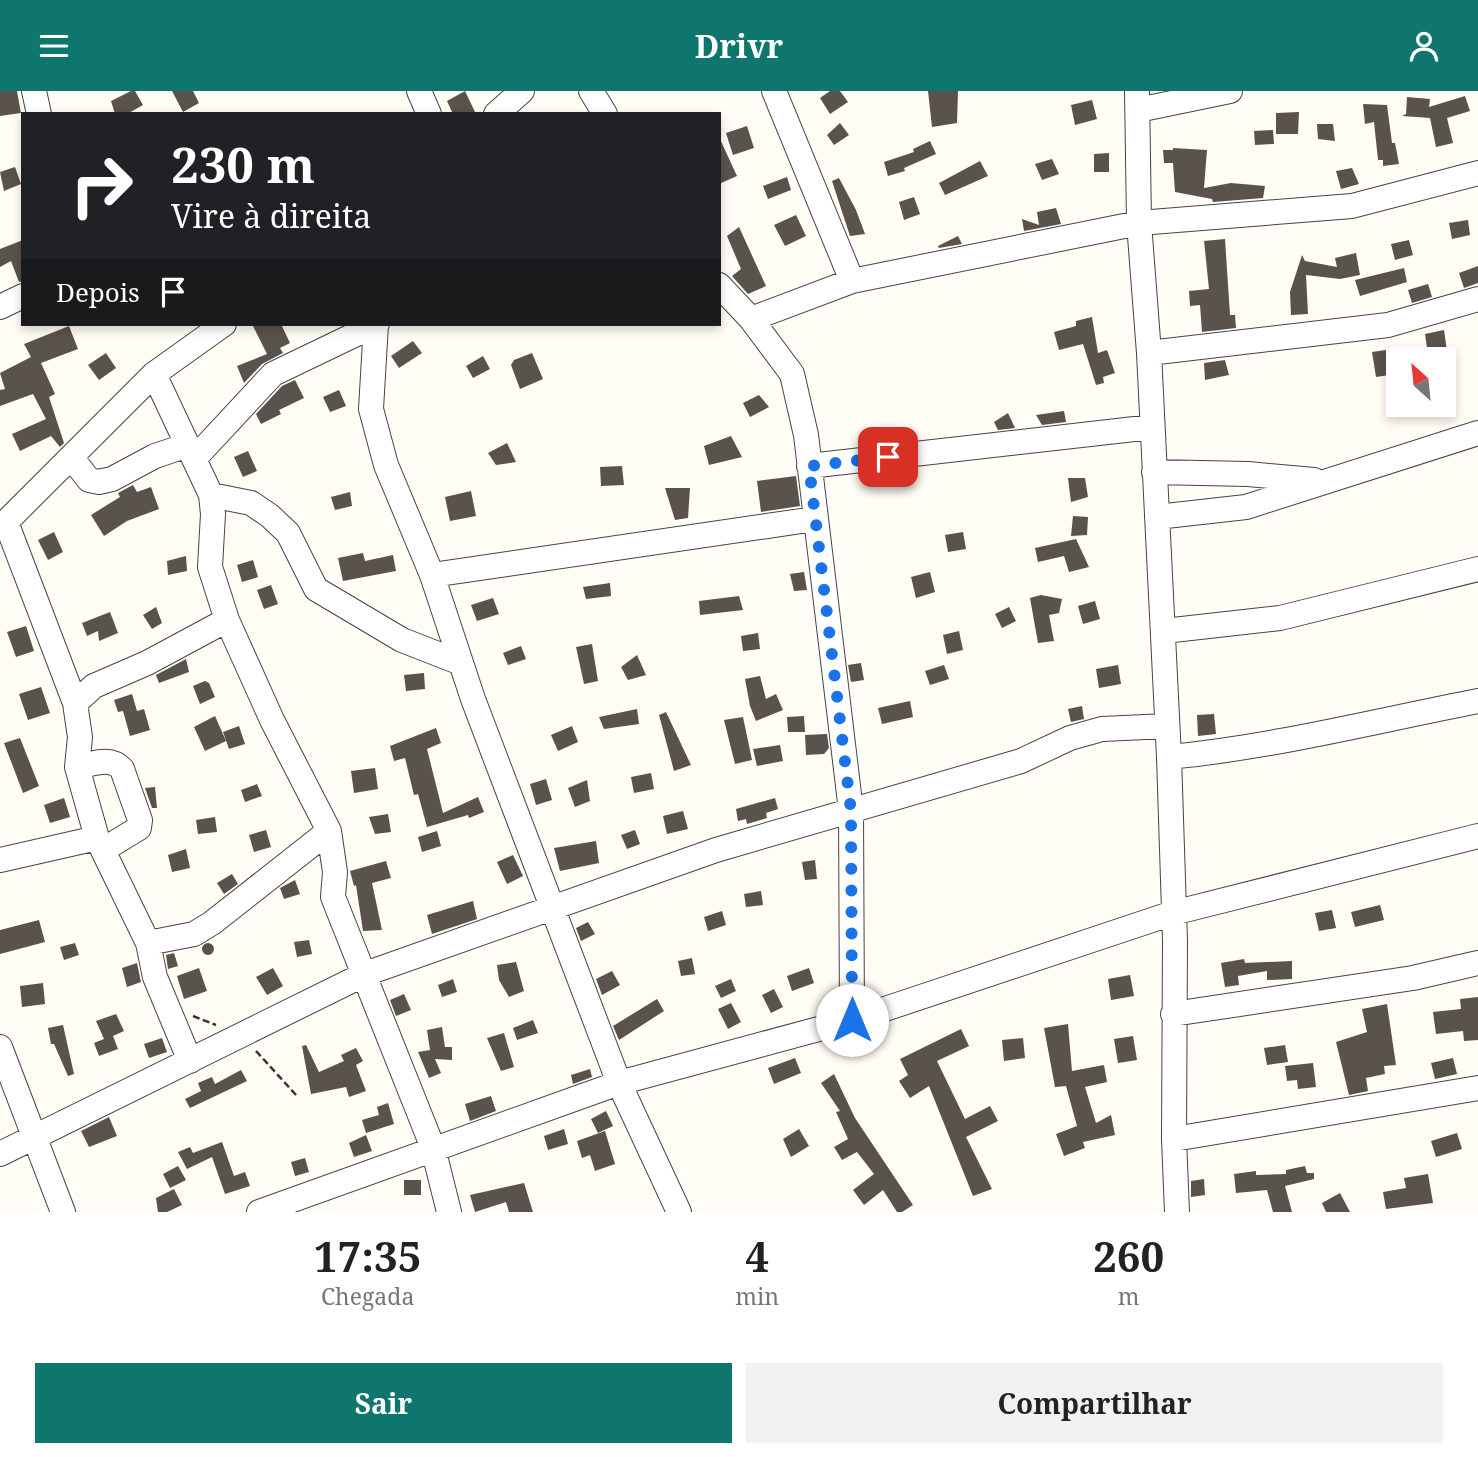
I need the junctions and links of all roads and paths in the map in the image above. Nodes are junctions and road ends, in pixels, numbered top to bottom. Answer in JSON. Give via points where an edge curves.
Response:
{"nodes":[{"id":1,"x":34,"y":91,"type":"edge"},
{"id":2,"x":419,"y":91,"type":"edge"},
{"id":3,"x":522,"y":91,"type":"edge"},
{"id":4,"x":591,"y":91,"type":"edge"},
{"id":5,"x":774,"y":91,"type":"edge"},
{"id":6,"x":1230,"y":91,"type":"edge"},
{"id":7,"x":1138,"y":101,"type":"edge"},
{"id":8,"x":39,"y":112,"type":"edge"},
{"id":9,"x":428,"y":112,"type":"edge"},
{"id":10,"x":498,"y":112,"type":"edge"},
{"id":11,"x":604,"y":112,"type":"edge"},
{"id":12,"x":1478,"y":173,"type":"edge"},
{"id":13,"x":1139,"y":223,"type":"junction"},
{"id":14,"x":852,"y":281,"type":"junction"},
{"id":15,"x":721,"y":287,"type":"edge"},
{"id":16,"x":21,"y":297,"type":"edge"},
{"id":17,"x":1478,"y":299,"type":"edge"},
{"id":18,"x":0,"y":307,"type":"edge"},
{"id":19,"x":751,"y":319,"type":"junction"},
{"id":20,"x":221,"y":326,"type":"edge"},
{"id":21,"x":373,"y":326,"type":"edge"},
{"id":22,"x":377,"y":326,"type":"edge"},
{"id":23,"x":1149,"y":353,"type":"junction"},
{"id":24,"x":154,"y":375,"type":"junction"},
{"id":25,"x":1152,"y":427,"type":"junction"},
{"id":26,"x":1478,"y":433,"type":"edge"},
{"id":27,"x":191,"y":452,"type":"junction"},
{"id":28,"x":71,"y":457,"type":"junction"},
{"id":29,"x":809,"y":466,"type":"junction"},
{"id":30,"x":1154,"y":472,"type":"junction"},
{"id":31,"x":1326,"y":481,"type":"junction"},
{"id":32,"x":211,"y":495,"type":"junction"},
{"id":33,"x":1157,"y":517,"type":"junction"},
{"id":34,"x":815,"y":519,"type":"junction"},
{"id":35,"x":3,"y":525,"type":"edge"},
{"id":36,"x":1478,"y":569,"type":"edge"},
{"id":37,"x":432,"y":575,"type":"junction"},
{"id":38,"x":227,"y":620,"type":"junction"},
{"id":39,"x":1164,"y":631,"type":"junction"},
{"id":40,"x":461,"y":663,"type":"junction"},
{"id":41,"x":1478,"y":701,"type":"edge"},
{"id":42,"x":75,"y":703,"type":"junction"},
{"id":43,"x":1167,"y":726,"type":"junction"},
{"id":44,"x":1169,"y":757,"type":"junction"},
{"id":45,"x":77,"y":767,"type":"junction"},
{"id":46,"x":851,"y":811,"type":"junction"},
{"id":47,"x":329,"y":831,"type":"junction"},
{"id":48,"x":1478,"y":836,"type":"edge"},
{"id":49,"x":100,"y":844,"type":"junction"},
{"id":50,"x":0,"y":860,"type":"edge"},
{"id":51,"x":552,"y":906,"type":"junction"},
{"id":52,"x":1173,"y":913,"type":"junction"},
{"id":53,"x":148,"y":943,"type":"junction"},
{"id":54,"x":1478,"y":963,"type":"edge"},
{"id":55,"x":365,"y":974,"type":"junction"},
{"id":56,"x":1173,"y":1014,"type":"junction"},
{"id":57,"x":852,"y":1020,"type":"junction"},
{"id":58,"x":0,"y":1047,"type":"edge"},
{"id":59,"x":190,"y":1061,"type":"junction"},
{"id":60,"x":619,"y":1083,"type":"junction"},
{"id":61,"x":1478,"y":1088,"type":"edge"},
{"id":62,"x":32,"y":1137,"type":"junction"},
{"id":63,"x":1174,"y":1139,"type":"junction"},
{"id":64,"x":433,"y":1148,"type":"junction"},
{"id":65,"x":0,"y":1154,"type":"edge"},
{"id":66,"x":63,"y":1212,"type":"edge"},
{"id":67,"x":259,"y":1212,"type":"edge"},
{"id":68,"x":449,"y":1212,"type":"edge"},
{"id":69,"x":679,"y":1212,"type":"edge"},
{"id":70,"x":1177,"y":1212,"type":"edge"}],
"edges":[{"from":1,"to":8,"type":"street"},
{"from":2,"to":9,"type":"street"},
{"from":3,"to":10,"type":"street"},
{"from":4,"to":11,"type":"street"},
{"from":5,"to":14,"type":"street"},
{"from":6,"to":7,"type":"street"},
{"from":7,"to":13,"type":"street"},
{"from":12,"to":13,"type":"street","via":[[1352,206]]},
{"from":13,"to":14,"type":"street"},
{"from":13,"to":23,"type":"street"},
{"from":14,"to":19,"type":"street"},
{"from":15,"to":19,"type":"street"},
{"from":16,"to":18,"type":"street"},
{"from":17,"to":23,"type":"street","via":[[1388,325]]},
{"from":19,"to":29,"type":"street","via":[[792,374]]},
{"from":20,"to":24,"type":"street"},
{"from":21,"to":27,"type":"street","via":[[273,374]]},
{"from":22,"to":37,"type":"street","via":[[371,409],[386,465]]},
{"from":23,"to":25,"type":"street"},
{"from":24,"to":27,"type":"street"},
{"from":24,"to":28,"type":"street"},
{"from":25,"to":29,"type":"street"},
{"from":25,"to":30,"type":"street"},
{"from":26,"to":31,"type":"street"},
{"from":27,"to":28,"type":"street","via":[[155,456],[99,482],[89,480]]},
{"from":27,"to":32,"type":"street"},
{"from":28,"to":35,"type":"street"},
{"from":29,"to":34,"type":"street"},
{"from":30,"to":31,"type":"street"},
{"from":30,"to":33,"type":"street"},
{"from":31,"to":33,"type":"street","via":[[1246,507]]},
{"from":32,"to":38,"type":"street","via":[[210,567]]},
{"from":32,"to":40,"type":"street","via":[[251,503],[270,516],[288,533],[316,589],[402,640]]},
{"from":33,"to":39,"type":"street"},
{"from":34,"to":37,"type":"street"},
{"from":34,"to":46,"type":"street"},
{"from":35,"to":42,"type":"street"},
{"from":36,"to":39,"type":"street","via":[[1280,618]]},
{"from":37,"to":40,"type":"street"},
{"from":38,"to":42,"type":"street","via":[[94,686]]},
{"from":38,"to":47,"type":"street"},
{"from":39,"to":43,"type":"street"},
{"from":40,"to":51,"type":"street"},
{"from":41,"to":44,"type":"street","via":[[1322,736]]},
{"from":42,"to":45,"type":"street","via":[[80,737]]},
{"from":43,"to":44,"type":"street"},
{"from":43,"to":46,"type":"street","via":[[1101,729],[1021,761]]},
{"from":44,"to":52,"type":"street"},
{"from":45,"to":49,"type":"street"},
{"from":45,"to":49,"type":"street","via":[[117,764],[140,820],[133,835]]},
{"from":46,"to":51,"type":"street","via":[[716,850]]},
{"from":46,"to":57,"type":"street"},
{"from":47,"to":53,"type":"street","via":[[203,928]]},
{"from":47,"to":55,"type":"street","via":[[335,872],[333,897]]},
{"from":48,"to":52,"type":"street"},
{"from":49,"to":50,"type":"street"},
{"from":49,"to":53,"type":"street"},
{"from":51,"to":55,"type":"street"},
{"from":51,"to":60,"type":"street"},
{"from":52,"to":56,"type":"street"},
{"from":52,"to":57,"type":"street"},
{"from":53,"to":59,"type":"street","via":[[155,977]]},
{"from":54,"to":56,"type":"street","via":[[1413,978]]},
{"from":55,"to":59,"type":"street"},
{"from":55,"to":64,"type":"street"},
{"from":56,"to":63,"type":"street"},
{"from":57,"to":60,"type":"street"},
{"from":58,"to":62,"type":"street"},
{"from":59,"to":62,"type":"street"},
{"from":60,"to":64,"type":"street"},
{"from":60,"to":69,"type":"street"},
{"from":61,"to":63,"type":"street"},
{"from":62,"to":65,"type":"street"},
{"from":62,"to":66,"type":"street"},
{"from":63,"to":70,"type":"street"},
{"from":64,"to":67,"type":"street"},
{"from":64,"to":68,"type":"street"}]}
